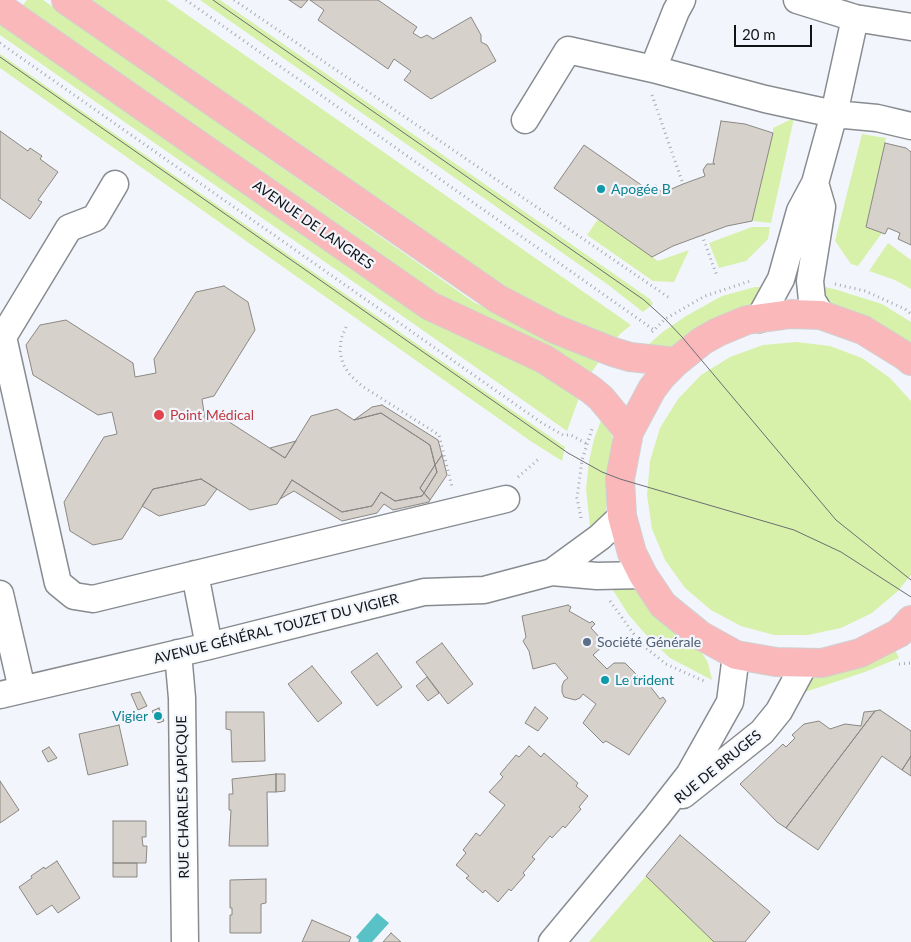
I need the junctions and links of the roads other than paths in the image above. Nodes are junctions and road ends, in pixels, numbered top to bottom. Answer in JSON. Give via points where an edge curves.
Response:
{"nodes":[{"id":1,"x":66,"y":0,"type":"edge"},
{"id":2,"x":682,"y":0,"type":"edge"},
{"id":3,"x":797,"y":0,"type":"edge"},
{"id":4,"x":0,"y":7,"type":"edge"},
{"id":5,"x":855,"y":18,"type":"junction"},
{"id":6,"x":911,"y":27,"type":"edge"},
{"id":7,"x":653,"y":69,"type":"junction"},
{"id":8,"x":834,"y":114,"type":"junction"},
{"id":9,"x":524,"y":120,"type":"dead end"},
{"id":10,"x":911,"y":126,"type":"edge"},
{"id":11,"x":115,"y":184,"type":"dead end"},
{"id":12,"x":815,"y":184,"type":"junction"},
{"id":13,"x":821,"y":315,"type":"junction"},
{"id":14,"x":759,"y":319,"type":"junction"},
{"id":15,"x":911,"y":361,"type":"edge"},
{"id":16,"x":676,"y":362,"type":"junction"},
{"id":17,"x":6,"y":375,"type":"edge"},
{"id":18,"x":629,"y":432,"type":"junction"},
{"id":19,"x":506,"y":499,"type":"dead end"},
{"id":20,"x":622,"y":516,"type":"junction"},
{"id":21,"x":552,"y":572,"type":"junction"},
{"id":22,"x":195,"y":574,"type":"junction"},
{"id":23,"x":643,"y":575,"type":"junction"},
{"id":24,"x":0,"y":594,"type":"edge"},
{"id":25,"x":907,"y":630,"type":"edge"},
{"id":26,"x":209,"y":646,"type":"junction"},
{"id":27,"x":178,"y":653,"type":"junction"},
{"id":28,"x":736,"y":655,"type":"junction"},
{"id":29,"x":805,"y":663,"type":"junction"},
{"id":30,"x":11,"y":692,"type":"edge"},
{"id":31,"x":657,"y":816,"type":"junction"},
{"id":32,"x":185,"y":942,"type":"edge"},
{"id":33,"x":552,"y":942,"type":"edge"}],
"edges":[{"from":1,"to":16,"type":"main road","via":[[498,299],[555,329],[613,352]]},
{"from":2,"to":7,"type":"street"},
{"from":3,"to":5,"type":"street"},
{"from":4,"to":18,"type":"main road","name":"AVENUE DE LANGRES","via":[[430,306],[544,359],[590,389]]},
{"from":5,"to":6,"type":"street"},
{"from":5,"to":8,"type":"street"},
{"from":7,"to":8,"type":"street"},
{"from":7,"to":9,"type":"street","via":[[568,50]]},
{"from":8,"to":10,"type":"street","via":[[877,118]]},
{"from":8,"to":12,"type":"street"},
{"from":11,"to":17,"type":"street","via":[[95,218],[69,228],[4,337]]},
{"from":12,"to":13,"type":"street","via":[[822,208],[810,281],[812,300]]},
{"from":12,"to":14,"type":"street","via":[[800,211],[782,279]]},
{"from":13,"to":14,"type":"main road","via":[[791,314]]},
{"from":13,"to":15,"type":"main road","via":[[863,330]]},
{"from":14,"to":16,"type":"main road","via":[[747,320],[718,332]]},
{"from":16,"to":18,"type":"main road","via":[[652,389]]},
{"from":17,"to":22,"type":"street","via":[[58,583],[74,596],[92,600]]},
{"from":18,"to":20,"type":"main road","via":[[620,479]]},
{"from":19,"to":22,"type":"street"},
{"from":20,"to":21,"type":"street","name":"AVENUE GÉNÉRAL TOUZET DU VIGIER","via":[[600,538]]},
{"from":20,"to":23,"type":"main road","via":[[632,553]]},
{"from":21,"to":23,"type":"street","name":"AVENUE GÉNÉRAL TOUZET DU VIGIER","via":[[597,576]]},
{"from":21,"to":26,"type":"street","name":"AVENUE GÉNÉRAL TOUZET DU VIGIER","via":[[484,590],[424,592]]},
{"from":22,"to":26,"type":"street"},
{"from":23,"to":28,"type":"main road","via":[[663,605],[700,635]]},
{"from":24,"to":30,"type":"street"},
{"from":25,"to":29,"type":"main road","via":[[860,653],[822,663]]},
{"from":26,"to":27,"type":"street","name":"AVENUE GÉNÉRAL TOUZET DU VIGIER"},
{"from":27,"to":30,"type":"street","name":"AVENUE GÉNÉRAL TOUZET DU VIGIER"},
{"from":27,"to":32,"type":"street","name":"RUE CHARLES LAPICQUE","via":[[182,698]]},
{"from":28,"to":29,"type":"main road"},
{"from":28,"to":31,"type":"street","name":"RUE DE BRUGES","via":[[730,702],[689,775]]},
{"from":29,"to":31,"type":"street","name":"RUE DE BRUGES","via":[[779,711],[762,732]]},
{"from":31,"to":33,"type":"street","name":"RUE DE BRUGES"}]}
